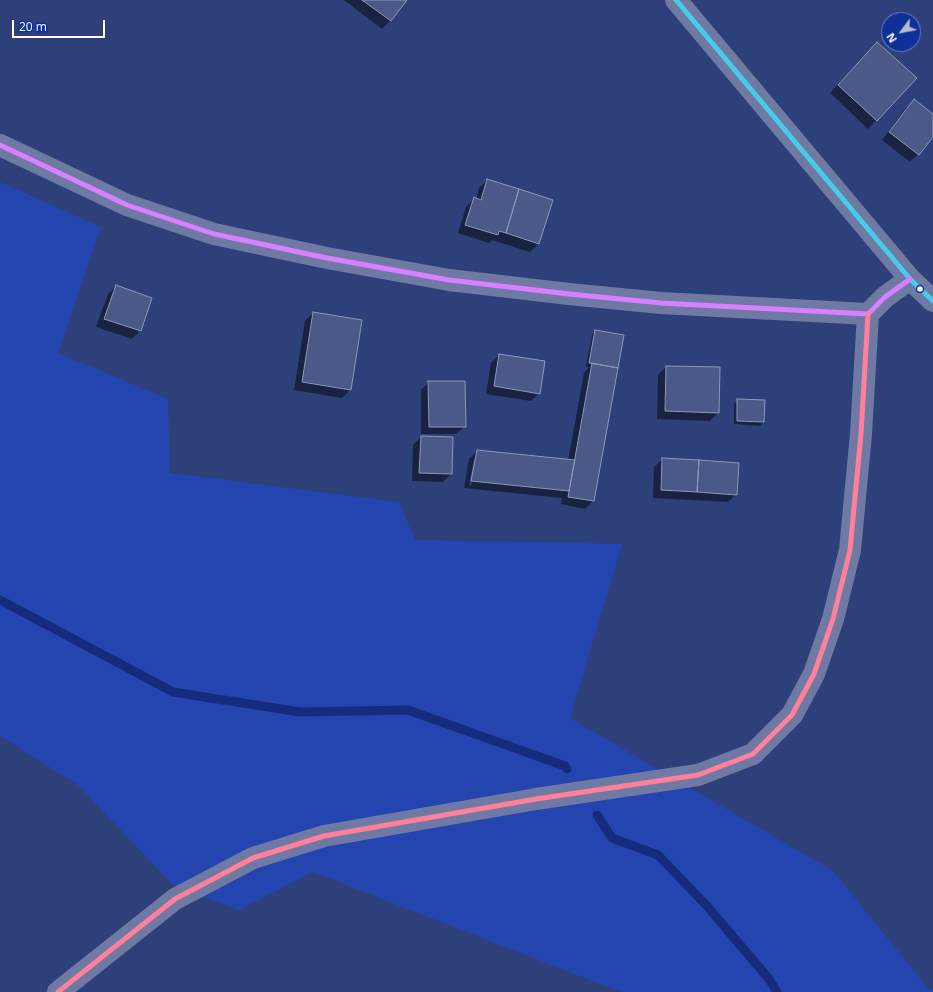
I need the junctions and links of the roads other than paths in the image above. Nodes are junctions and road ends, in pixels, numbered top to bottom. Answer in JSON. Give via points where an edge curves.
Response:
{"nodes":[{"id":1,"x":676,"y":0,"type":"edge"},
{"id":2,"x":0,"y":145,"type":"edge"},
{"id":3,"x":910,"y":279,"type":"junction"},
{"id":4,"x":933,"y":301,"type":"edge"},
{"id":5,"x":868,"y":314,"type":"junction"},
{"id":6,"x":58,"y":992,"type":"edge"}],
"edges":[{"from":1,"to":3,"type":"street"},
{"from":2,"to":5,"type":"street","via":[[127,205],[214,234],[327,258],[449,280],[569,294],[661,303]]},
{"from":3,"to":4,"type":"street"},
{"from":3,"to":5,"type":"street"},
{"from":5,"to":6,"type":"street","via":[[861,434],[850,550],[833,619],[814,674],[792,715],[753,754],[698,775],[536,799],[324,836],[253,858],[175,899]]}]}
